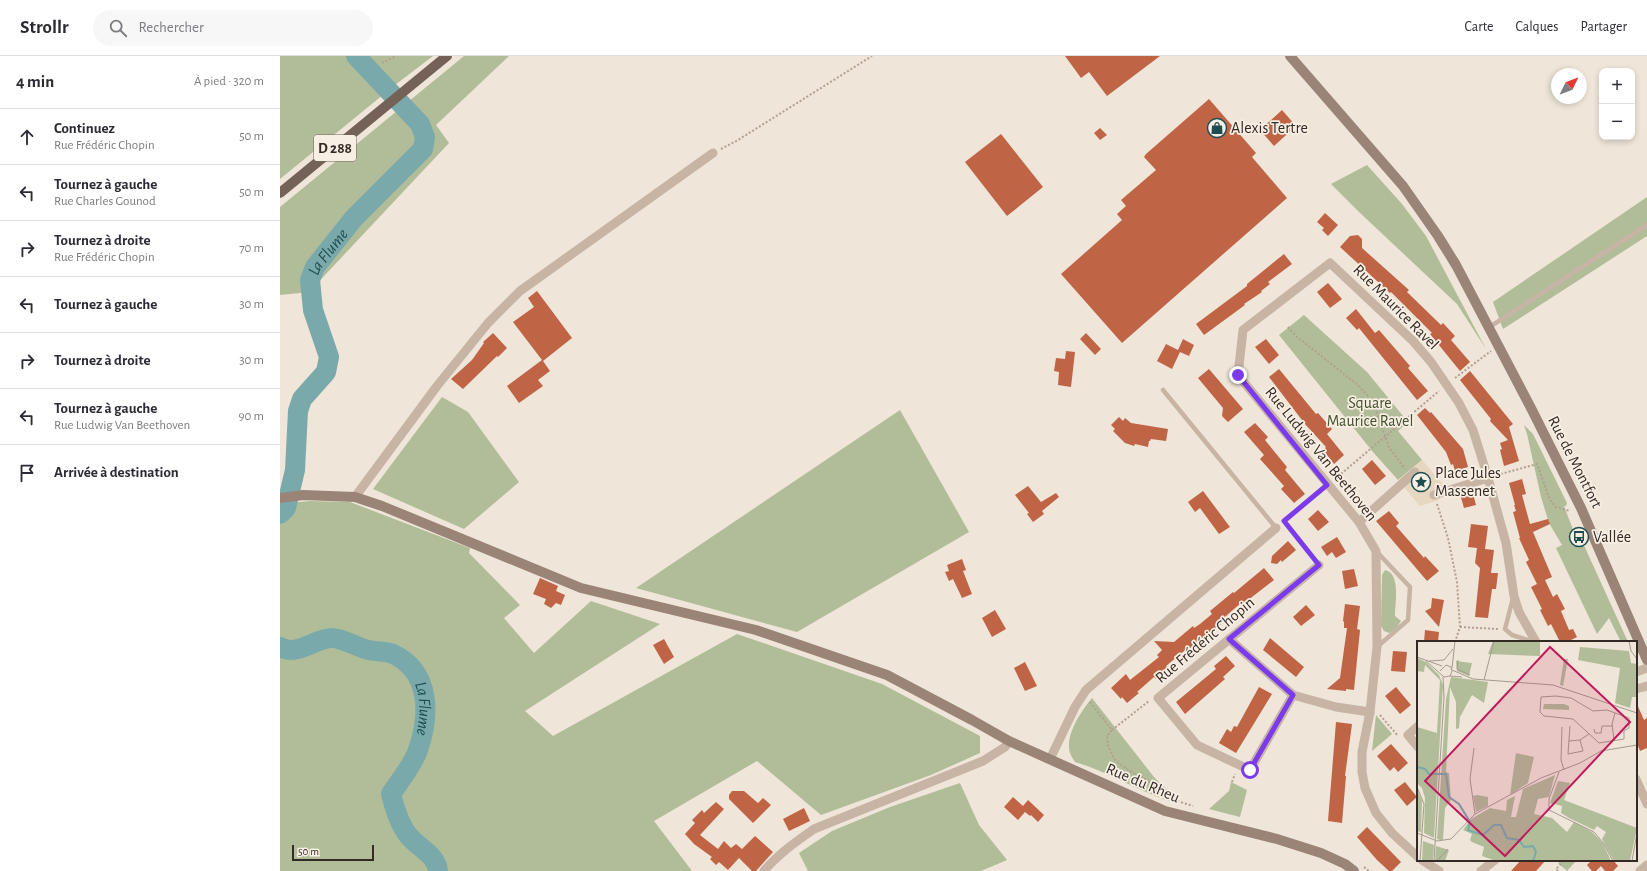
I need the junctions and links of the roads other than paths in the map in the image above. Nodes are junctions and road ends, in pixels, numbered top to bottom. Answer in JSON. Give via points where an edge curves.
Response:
{"nodes":[{"id":1,"x":447,"y":56,"type":"edge"},
{"id":2,"x":1290,"y":56,"type":"edge"},
{"id":3,"x":713,"y":153,"type":"road end"},
{"id":4,"x":280,"y":193,"type":"edge"},
{"id":5,"x":1647,"y":225,"type":"edge"},
{"id":6,"x":1330,"y":264,"type":"joint"},
{"id":7,"x":1488,"y":328,"type":"junction"},
{"id":8,"x":1163,"y":390,"type":"dead end"},
{"id":9,"x":1413,"y":474,"type":"road end"},
{"id":10,"x":1488,"y":478,"type":"junction"},
{"id":11,"x":1434,"y":495,"type":"road end"},
{"id":12,"x":355,"y":497,"type":"junction"},
{"id":13,"x":280,"y":498,"type":"edge"},
{"id":14,"x":1359,"y":522,"type":"junction"},
{"id":15,"x":1276,"y":528,"type":"joint"},
{"id":16,"x":1376,"y":550,"type":"junction"},
{"id":17,"x":1319,"y":565,"type":"road end"},
{"id":18,"x":1514,"y":596,"type":"junction"},
{"id":19,"x":1229,"y":639,"type":"junction"},
{"id":20,"x":1532,"y":641,"type":"edge"},
{"id":21,"x":1534,"y":641,"type":"edge"},
{"id":22,"x":1377,"y":648,"type":"junction"},
{"id":23,"x":1647,"y":660,"type":"edge"},
{"id":24,"x":1647,"y":668,"type":"edge"},
{"id":25,"x":1637,"y":672,"type":"edge"},
{"id":26,"x":1647,"y":686,"type":"edge"},
{"id":27,"x":1637,"y":689,"type":"edge"},
{"id":28,"x":1293,"y":695,"type":"junction"},
{"id":29,"x":1371,"y":708,"type":"junction"},
{"id":30,"x":1417,"y":727,"type":"edge"},
{"id":31,"x":1009,"y":741,"type":"junction"},
{"id":32,"x":1417,"y":746,"type":"edge"},
{"id":33,"x":1050,"y":759,"type":"junction"},
{"id":34,"x":1637,"y":781,"type":"edge"},
{"id":35,"x":1647,"y":804,"type":"edge"},
{"id":36,"x":1417,"y":856,"type":"edge"},
{"id":37,"x":1494,"y":861,"type":"edge"},
{"id":38,"x":1425,"y":865,"type":"edge"},
{"id":39,"x":1647,"y":865,"type":"edge"},
{"id":40,"x":1359,"y":869,"type":"edge"},
{"id":41,"x":764,"y":871,"type":"edge"},
{"id":42,"x":1439,"y":871,"type":"edge"},
{"id":43,"x":1481,"y":871,"type":"edge"},
{"id":44,"x":1640,"y":871,"type":"edge"}],
"edges":[{"from":1,"to":4,"type":"main road","number":"D 288"},
{"from":2,"to":7,"type":"street","name":"Rue de Montfort","via":[[1404,186],[1445,248]]},
{"from":3,"to":12,"type":"street","via":[[520,291],[488,323],[441,380]]},
{"from":5,"to":7,"type":"lane"},
{"from":6,"to":10,"type":"street","name":"Rue Maurice Ravel","via":[[1432,362],[1460,403],[1473,430]]},
{"from":6,"to":14,"type":"street","name":"Rue Ludwig Van Beethoven","via":[[1243,330],[1238,375]]},
{"from":7,"to":23,"type":"street","name":"Rue de Montfort","via":[[1582,508]]},
{"from":8,"to":15,"type":"lane"},
{"from":9,"to":14,"type":"street"},
{"from":10,"to":11,"type":"street"},
{"from":10,"to":18,"type":"street","name":"Rue Maurice Ravel","via":[[1506,543]]},
{"from":12,"to":13,"type":"street","name":"Rue du Rheu","via":[[302,495]]},
{"from":12,"to":31,"type":"street","name":"Rue du Rheu","via":[[581,588],[756,630],[887,676]]},
{"from":14,"to":16,"type":"street","name":"Rue Ludwig Van Beethoven"},
{"from":15,"to":33,"type":"street","via":[[1097,680],[1075,707]]},
{"from":16,"to":22,"type":"street"},
{"from":16,"to":22,"type":"lane","via":[[1410,588],[1408,620]]},
{"from":17,"to":19,"type":"street","name":"Rue Frédéric Chopin"},
{"from":18,"to":20,"type":"lane","via":[[1505,628],[1512,635]]},
{"from":18,"to":21,"type":"street","name":"Rue Maurice Ravel","via":[[1519,612]]},
{"from":19,"to":28,"type":"street"},
{"from":19,"to":28,"type":"street","name":"Rue Frédéric Chopin","via":[[1158,698],[1197,746],[1250,770]]},
{"from":22,"to":29,"type":"street"},
{"from":24,"to":25,"type":"street"},
{"from":26,"to":27,"type":"street"},
{"from":28,"to":29,"type":"street","via":[[1336,707]]},
{"from":29,"to":36,"type":"street","via":[[1362,752],[1365,788],[1376,813],[1392,833]]},
{"from":30,"to":32,"type":"street","via":[[1408,735]]},
{"from":31,"to":33,"type":"street","name":"Rue du Rheu"},
{"from":31,"to":41,"type":"street","via":[[983,761],[814,829],[792,844]]},
{"from":33,"to":40,"type":"street","name":"Rue du Rheu","via":[[1165,811],[1277,839]]},
{"from":34,"to":35,"type":"street"},
{"from":37,"to":43,"type":"street"},
{"from":38,"to":42,"type":"street"},
{"from":39,"to":44,"type":"street"}]}
